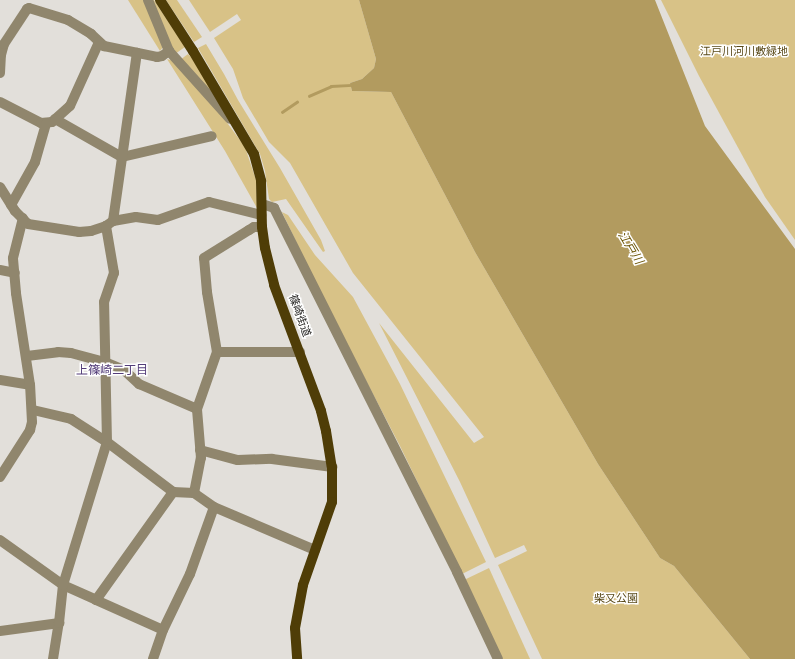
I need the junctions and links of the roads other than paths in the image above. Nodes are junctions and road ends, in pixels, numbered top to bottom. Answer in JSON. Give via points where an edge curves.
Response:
{"nodes":[{"id":1,"x":148,"y":0,"type":"edge"},
{"id":2,"x":160,"y":0,"type":"edge"},
{"id":3,"x":99,"y":42,"type":"junction"},
{"id":4,"x":169,"y":51,"type":"junction"},
{"id":5,"x":137,"y":53,"type":"junction"},
{"id":6,"x":0,"y":73,"type":"edge"},
{"id":7,"x":0,"y":102,"type":"edge"},
{"id":8,"x":55,"y":119,"type":"junction"},
{"id":9,"x":46,"y":124,"type":"junction"},
{"id":10,"x":241,"y":131,"type":"junction"},
{"id":11,"x":212,"y":136,"type":"dead end"},
{"id":12,"x":122,"y":156,"type":"junction"},
{"id":13,"x":0,"y":187,"type":"edge"},
{"id":14,"x":262,"y":204,"type":"junction"},
{"id":15,"x":12,"y":205,"type":"junction"},
{"id":16,"x":262,"y":215,"type":"junction"},
{"id":17,"x":23,"y":218,"type":"junction"},
{"id":18,"x":110,"y":223,"type":"junction"},
{"id":19,"x":262,"y":227,"type":"junction"},
{"id":20,"x":0,"y":270,"type":"edge"},
{"id":21,"x":15,"y":273,"type":"junction"},
{"id":22,"x":217,"y":352,"type":"junction"},
{"id":23,"x":300,"y":352,"type":"junction"},
{"id":24,"x":27,"y":356,"type":"junction"},
{"id":25,"x":106,"y":362,"type":"junction"},
{"id":26,"x":0,"y":380,"type":"edge"},
{"id":27,"x":30,"y":385,"type":"junction"},
{"id":28,"x":197,"y":409,"type":"junction"},
{"id":29,"x":33,"y":410,"type":"junction"},
{"id":30,"x":107,"y":442,"type":"junction"},
{"id":31,"x":200,"y":450,"type":"junction"},
{"id":32,"x":332,"y":467,"type":"junction"},
{"id":33,"x":0,"y":477,"type":"edge"},
{"id":34,"x":174,"y":492,"type":"junction"},
{"id":35,"x":194,"y":493,"type":"junction"},
{"id":36,"x":214,"y":507,"type":"junction"},
{"id":37,"x":0,"y":540,"type":"edge"},
{"id":38,"x":314,"y":550,"type":"junction"},
{"id":39,"x":63,"y":585,"type":"junction"},
{"id":40,"x":96,"y":600,"type":"junction"},
{"id":41,"x":59,"y":623,"type":"junction"},
{"id":42,"x":163,"y":630,"type":"junction"},
{"id":43,"x":0,"y":631,"type":"edge"},
{"id":44,"x":53,"y":659,"type":"edge"},
{"id":45,"x":153,"y":659,"type":"edge"},
{"id":46,"x":297,"y":659,"type":"edge"},
{"id":47,"x":498,"y":659,"type":"edge"}],
"edges":[{"from":1,"to":4,"type":"street"},
{"from":2,"to":10,"type":"main road","name":"篠崎街道"},
{"from":3,"to":5,"type":"street","via":[[104,46]]},
{"from":3,"to":6,"type":"street","via":[[68,20],[29,8],[4,44]]},
{"from":3,"to":8,"type":"street","via":[[70,106]]},
{"from":4,"to":5,"type":"street","via":[[157,57]]},
{"from":4,"to":10,"type":"street"},
{"from":5,"to":12,"type":"street"},
{"from":7,"to":9,"type":"street"},
{"from":8,"to":9,"type":"street"},
{"from":8,"to":12,"type":"street"},
{"from":9,"to":15,"type":"street","via":[[35,162]]},
{"from":10,"to":14,"type":"main road","name":"篠崎街道","via":[[258,167]]},
{"from":11,"to":12,"type":"street"},
{"from":12,"to":18,"type":"street"},
{"from":13,"to":15,"type":"street"},
{"from":14,"to":16,"type":"main road","name":"篠崎街道"},
{"from":14,"to":47,"type":"street","via":[[274,208],[278,214]]},
{"from":15,"to":17,"type":"street"},
{"from":16,"to":18,"type":"street","via":[[209,202],[158,220],[136,217]]},
{"from":16,"to":19,"type":"main road","name":"篠崎街道"},
{"from":17,"to":18,"type":"street","via":[[28,224],[79,232],[91,231]]},
{"from":17,"to":21,"type":"street","via":[[13,258]]},
{"from":18,"to":25,"type":"street","via":[[114,273],[104,302]]},
{"from":19,"to":22,"type":"street","via":[[249,230],[204,258]]},
{"from":19,"to":23,"type":"main road","name":"篠崎街道","via":[[274,285]]},
{"from":20,"to":21,"type":"street"},
{"from":21,"to":24,"type":"street","via":[[16,294]]},
{"from":22,"to":23,"type":"street"},
{"from":22,"to":28,"type":"street"},
{"from":23,"to":32,"type":"main road","name":"篠崎街道","via":[[321,411]]},
{"from":24,"to":25,"type":"street","via":[[58,352]]},
{"from":24,"to":27,"type":"street"},
{"from":25,"to":28,"type":"street","via":[[124,370],[138,384]]},
{"from":25,"to":30,"type":"street"},
{"from":26,"to":27,"type":"street"},
{"from":27,"to":29,"type":"street"},
{"from":28,"to":31,"type":"street"},
{"from":29,"to":30,"type":"street","via":[[71,419]]},
{"from":29,"to":33,"type":"street","via":[[30,430]]},
{"from":30,"to":34,"type":"street"},
{"from":30,"to":39,"type":"street"},
{"from":31,"to":32,"type":"street","via":[[238,460],[272,459]]},
{"from":31,"to":35,"type":"street","via":[[201,458]]},
{"from":32,"to":38,"type":"main road","name":"篠崎街道","via":[[332,502]]},
{"from":34,"to":35,"type":"street"},
{"from":34,"to":40,"type":"street"},
{"from":35,"to":36,"type":"street"},
{"from":36,"to":38,"type":"street"},
{"from":36,"to":42,"type":"street","via":[[190,574]]},
{"from":37,"to":39,"type":"street"},
{"from":38,"to":46,"type":"main road","name":"篠崎街道","via":[[297,612]]},
{"from":39,"to":40,"type":"street"},
{"from":39,"to":41,"type":"street"},
{"from":40,"to":42,"type":"street"},
{"from":41,"to":43,"type":"street"},
{"from":41,"to":44,"type":"street"},
{"from":42,"to":45,"type":"street"}]}
